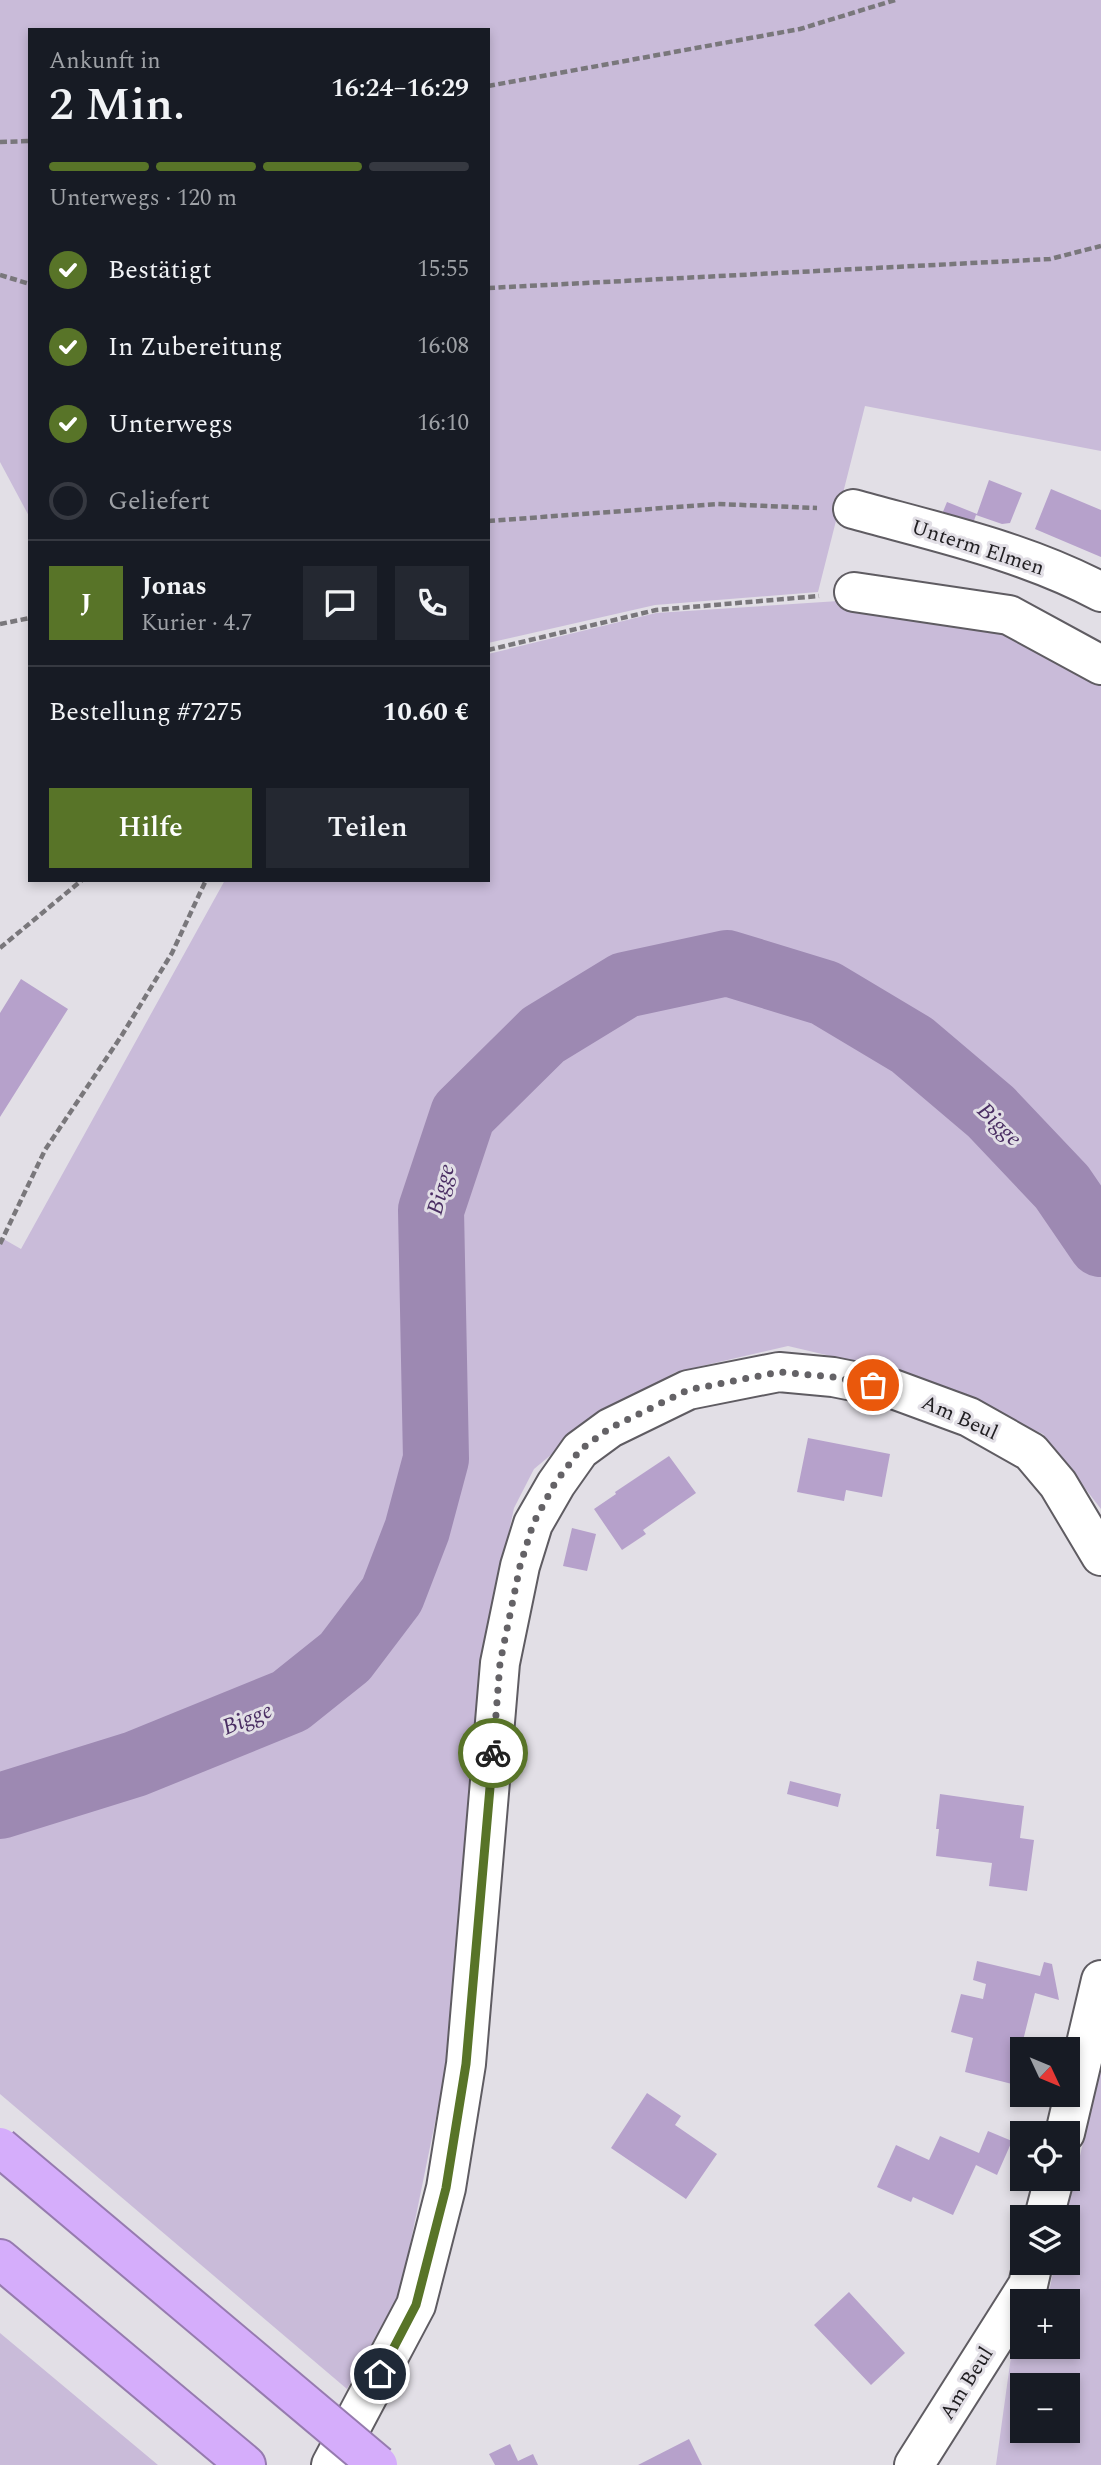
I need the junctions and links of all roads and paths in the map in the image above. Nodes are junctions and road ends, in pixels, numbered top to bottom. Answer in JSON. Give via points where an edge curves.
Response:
{"nodes":[{"id":1,"x":895,"y":0,"type":"edge"},
{"id":2,"x":490,"y":86,"type":"edge"},
{"id":3,"x":28,"y":141,"type":"edge"},
{"id":4,"x":0,"y":142,"type":"edge"},
{"id":5,"x":1101,"y":246,"type":"edge"},
{"id":6,"x":0,"y":275,"type":"edge"},
{"id":7,"x":28,"y":283,"type":"edge"},
{"id":8,"x":490,"y":288,"type":"edge"},
{"id":9,"x":853,"y":509,"type":"joint"},
{"id":10,"x":490,"y":521,"type":"edge"},
{"id":11,"x":1101,"y":592,"type":"edge"},
{"id":12,"x":855,"y":593,"type":"joint"},
{"id":13,"x":28,"y":618,"type":"edge"},
{"id":14,"x":0,"y":624,"type":"edge"},
{"id":15,"x":490,"y":650,"type":"edge"},
{"id":16,"x":1101,"y":665,"type":"edge"},
{"id":17,"x":80,"y":882,"type":"edge"},
{"id":18,"x":205,"y":882,"type":"edge"},
{"id":19,"x":0,"y":948,"type":"edge"},
{"id":20,"x":0,"y":1244,"type":"edge"},
{"id":21,"x":1101,"y":1556,"type":"edge"},
{"id":22,"x":1101,"y":1980,"type":"edge"},
{"id":23,"x":1068,"y":2121,"type":"edge"},
{"id":24,"x":0,"y":2147,"type":"edge"},
{"id":25,"x":0,"y":2259,"type":"edge"},
{"id":26,"x":1030,"y":2275,"type":"edge"},
{"id":27,"x":246,"y":2465,"type":"edge"},
{"id":28,"x":331,"y":2465,"type":"edge"},
{"id":29,"x":377,"y":2465,"type":"edge"},
{"id":30,"x":914,"y":2465,"type":"edge"}],
"edges":[{"from":1,"to":2,"type":"path","via":[[800,29]]},
{"from":3,"to":4,"type":"path"},
{"from":5,"to":8,"type":"path","via":[[1050,259]]},
{"from":6,"to":7,"type":"path"},
{"from":9,"to":10,"type":"path","via":[[718,504]]},
{"from":9,"to":11,"type":"street","name":"Unterm Elmen","via":[[983,545]]},
{"from":12,"to":15,"type":"path","via":[[656,610]]},
{"from":12,"to":16,"type":"street","via":[[1009,615]]},
{"from":13,"to":14,"type":"path"},
{"from":17,"to":19,"type":"path"},
{"from":18,"to":20,"type":"path","via":[[165,965],[45,1150]]},
{"from":21,"to":28,"type":"street","name":"Am Beul","via":[[1058,1484],[1031,1452],[968,1417],[893,1389],[779,1372],[688,1390],[610,1428],[580,1450],[533,1524],[500,1663],[466,2064],[446,2188],[416,2305]]},
{"from":22,"to":23,"type":"street"},
{"from":24,"to":29,"type":"highway","bridge":true},
{"from":25,"to":27,"type":"highway"},
{"from":26,"to":30,"type":"street","name":"Am Beul"}]}
